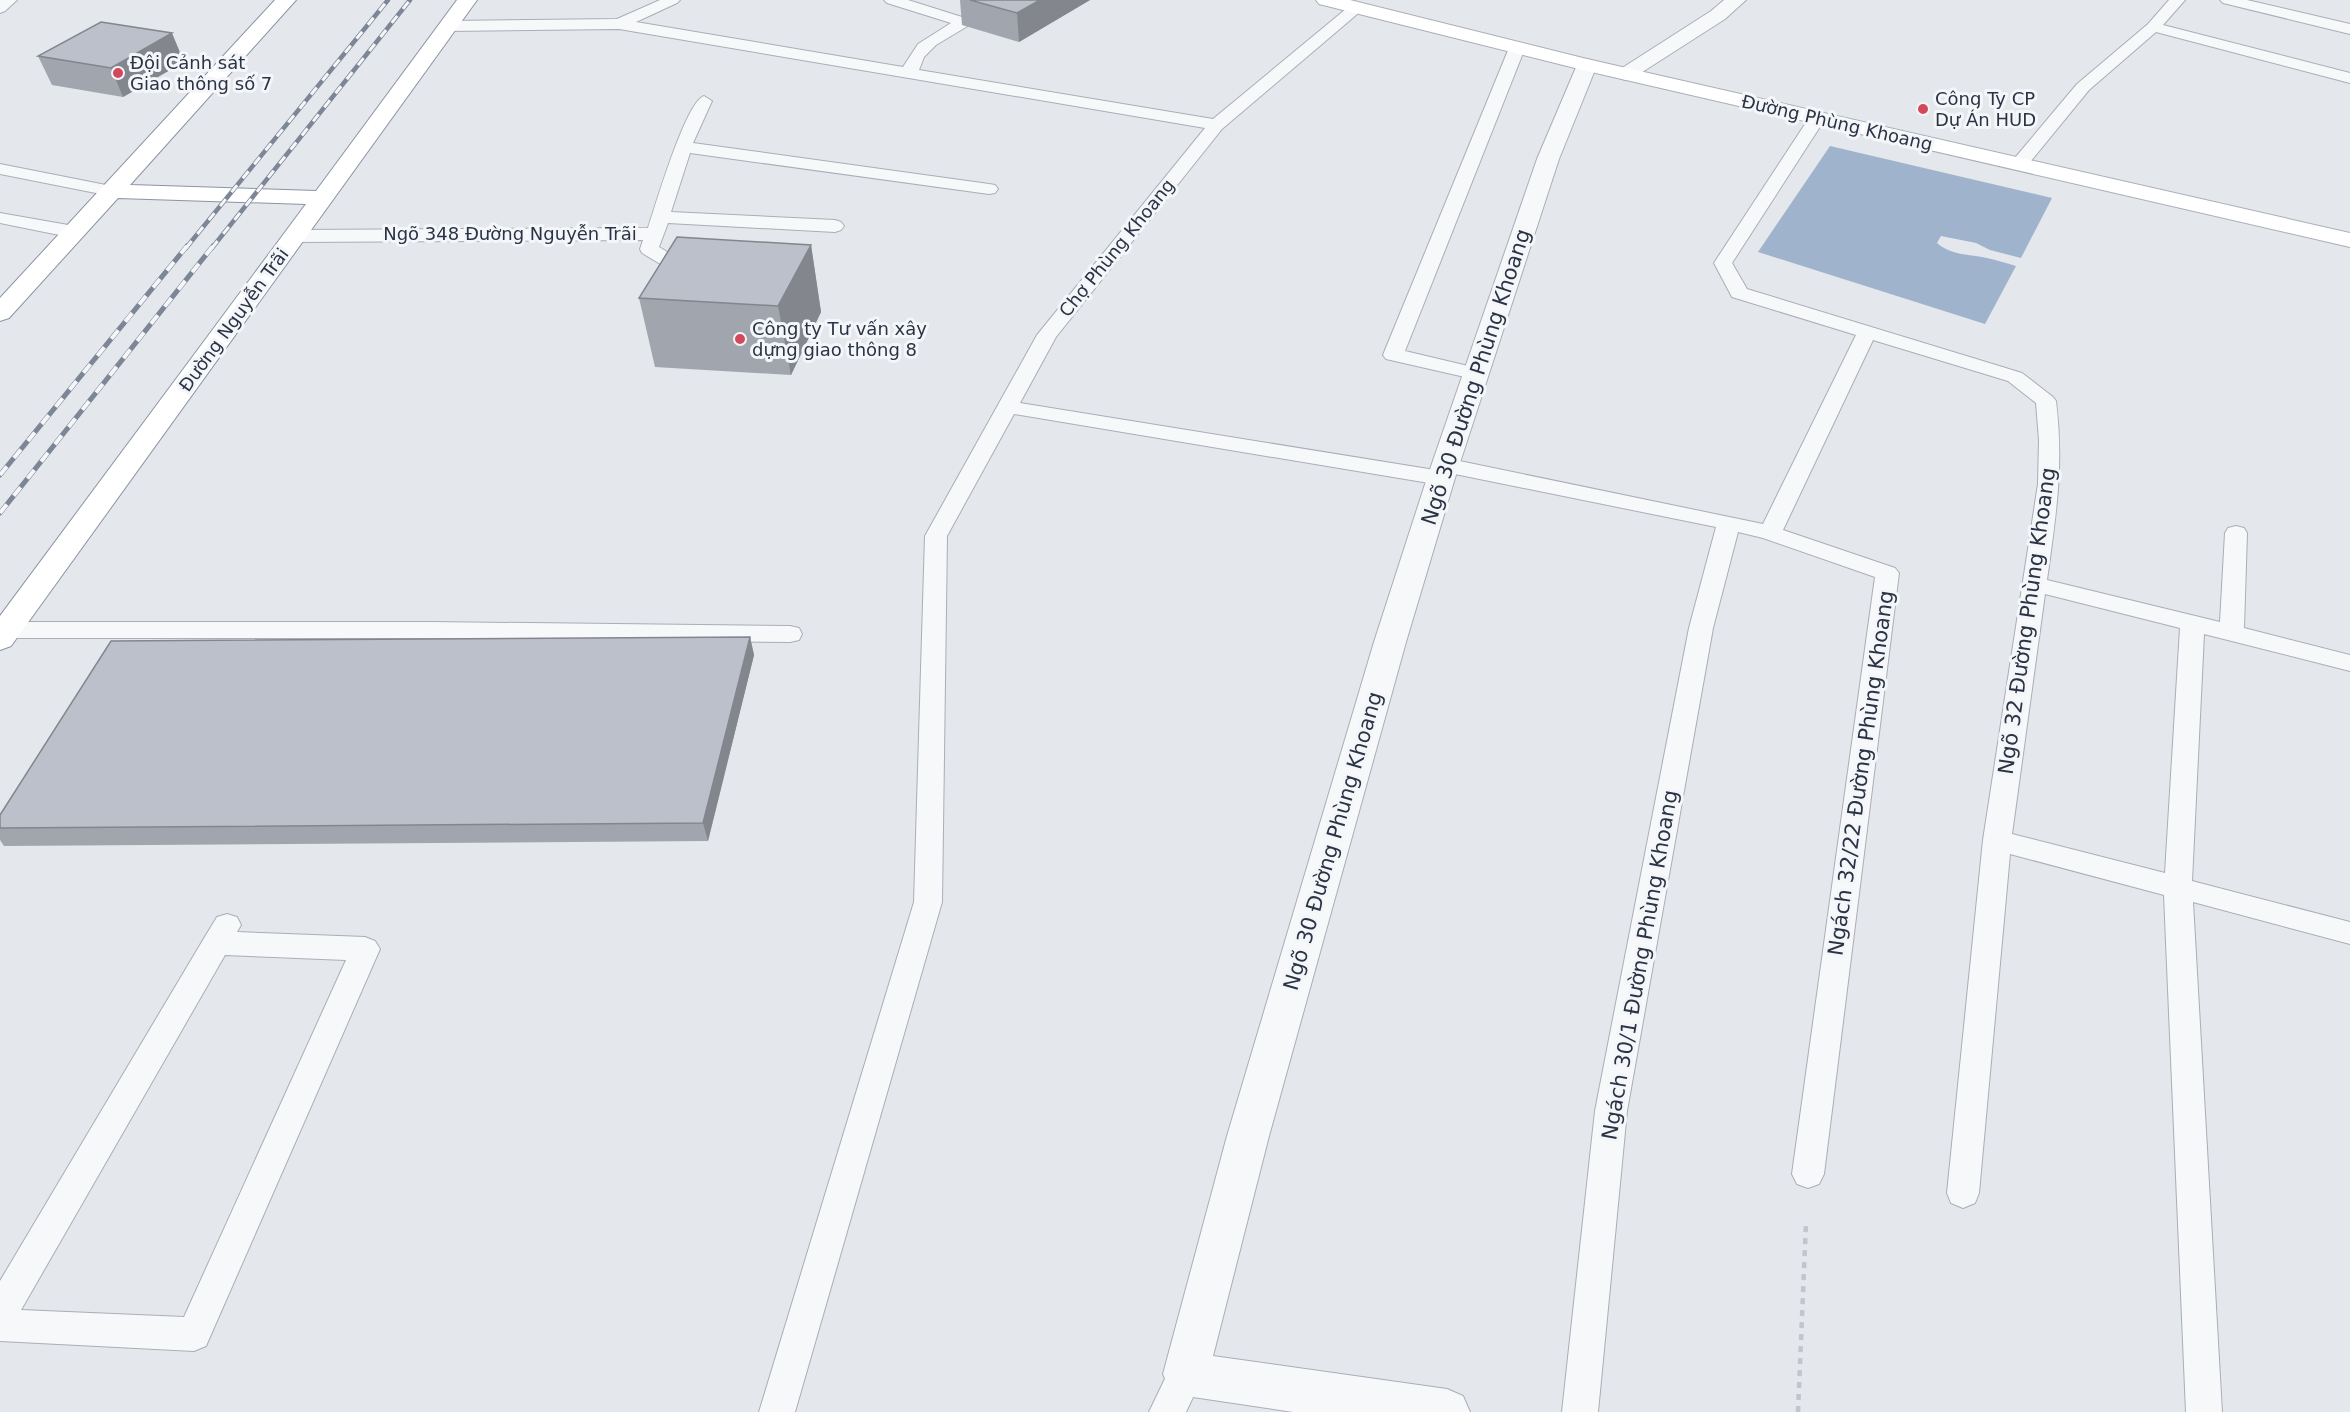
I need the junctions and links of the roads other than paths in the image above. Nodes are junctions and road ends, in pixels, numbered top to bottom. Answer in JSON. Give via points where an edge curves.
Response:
{"nodes":[{"id":1,"x":9,"y":0,"type":"edge"},
{"id":2,"x":286,"y":0,"type":"edge"},
{"id":3,"x":467,"y":0,"type":"edge"},
{"id":4,"x":672,"y":0,"type":"edge"},
{"id":5,"x":892,"y":0,"type":"edge"},
{"id":6,"x":1003,"y":0,"type":"edge"},
{"id":7,"x":1326,"y":0,"type":"edge"},
{"id":8,"x":1736,"y":0,"type":"edge"},
{"id":9,"x":2177,"y":0,"type":"edge"},
{"id":10,"x":2228,"y":0,"type":"edge"},
{"id":11,"x":1357,"y":7,"type":"junction"},
{"id":12,"x":0,"y":8,"type":"edge"},
{"id":13,"x":964,"y":22,"type":"junction"},
{"id":14,"x":619,"y":24,"type":"junction"},
{"id":15,"x":448,"y":26,"type":"junction"},
{"id":16,"x":2153,"y":27,"type":"junction"},
{"id":17,"x":2350,"y":29,"type":"edge"},
{"id":18,"x":1517,"y":48,"type":"junction"},
{"id":19,"x":1587,"y":65,"type":"junction"},
{"id":20,"x":910,"y":72,"type":"junction"},
{"id":21,"x":1626,"y":74,"type":"junction"},
{"id":22,"x":2350,"y":78,"type":"edge"},
{"id":23,"x":704,"y":101,"type":"dead end"},
{"id":24,"x":1817,"y":119,"type":"junction"},
{"id":25,"x":1216,"y":125,"type":"junction"},
{"id":26,"x":683,"y":147,"type":"junction"},
{"id":27,"x":2020,"y":163,"type":"junction"},
{"id":28,"x":0,"y":169,"type":"edge"},
{"id":29,"x":989,"y":189,"type":"dead end"},
{"id":30,"x":111,"y":191,"type":"junction"},
{"id":31,"x":324,"y":198,"type":"junction"},
{"id":32,"x":0,"y":218,"type":"edge"},
{"id":33,"x":657,"y":226,"type":"junction"},
{"id":34,"x":835,"y":226,"type":"dead end"},
{"id":35,"x":74,"y":232,"type":"junction"},
{"id":36,"x":296,"y":236,"type":"junction"},
{"id":37,"x":2350,"y":240,"type":"edge"},
{"id":38,"x":712,"y":286,"type":"edge"},
{"id":39,"x":0,"y":313,"type":"edge"},
{"id":40,"x":1867,"y":333,"type":"junction"},
{"id":41,"x":1478,"y":374,"type":"junction"},
{"id":42,"x":1007,"y":407,"type":"junction"},
{"id":43,"x":1443,"y":472,"type":"junction"},
{"id":44,"x":1729,"y":523,"type":"junction"},
{"id":45,"x":2236,"y":533,"type":"dead end"},
{"id":46,"x":1770,"y":534,"type":"junction"},
{"id":47,"x":2034,"y":584,"type":"junction"},
{"id":48,"x":2192,"y":624,"type":"junction"},
{"id":49,"x":3,"y":634,"type":"edge"},
{"id":50,"x":790,"y":634,"type":"dead end"},
{"id":51,"x":2232,"y":634,"type":"junction"},
{"id":52,"x":2350,"y":663,"type":"edge"},
{"id":53,"x":1997,"y":840,"type":"junction"},
{"id":54,"x":2178,"y":889,"type":"junction"},
{"id":55,"x":2350,"y":933,"type":"edge"},
{"id":56,"x":1808,"y":1174,"type":"road end"},
{"id":57,"x":1963,"y":1193,"type":"dead end"},
{"id":58,"x":0,"y":1313,"type":"edge"},
{"id":59,"x":0,"y":1325,"type":"edge"},
{"id":60,"x":1180,"y":1399,"type":"edge"},
{"id":61,"x":777,"y":1412,"type":"edge"},
{"id":62,"x":1447,"y":1412,"type":"edge"},
{"id":63,"x":1580,"y":1412,"type":"edge"},
{"id":64,"x":2204,"y":1412,"type":"edge"}],
"edges":[{"from":1,"to":12,"type":"lane"},
{"from":2,"to":30,"type":"main road"},
{"from":3,"to":15,"type":"main road","name":"Đường Nguyễn Trãi"},
{"from":4,"to":14,"type":"lane"},
{"from":5,"to":13,"type":"lane"},
{"from":6,"to":13,"type":"lane"},
{"from":7,"to":11,"type":"main road","name":"Đường Phùng Khoang"},
{"from":8,"to":21,"type":"street"},
{"from":9,"to":16,"type":"lane"},
{"from":10,"to":17,"type":"lane"},
{"from":11,"to":18,"type":"main road","name":"Đường Phùng Khoang"},
{"from":11,"to":25,"type":"lane","name":"Chợ Phùng Khoang"},
{"from":13,"to":20,"type":"lane","via":[[924,46],[912,60]]},
{"from":14,"to":15,"type":"lane"},
{"from":14,"to":20,"type":"lane"},
{"from":15,"to":31,"type":"main road","name":"Đường Nguyễn Trãi"},
{"from":16,"to":22,"type":"lane"},
{"from":16,"to":27,"type":"lane","via":[[2083,87]]},
{"from":18,"to":19,"type":"main road","name":"Đường Phùng Khoang"},
{"from":18,"to":41,"type":"lane","via":[[1392,356]]},
{"from":19,"to":21,"type":"main road","name":"Đường Phùng Khoang"},
{"from":19,"to":41,"type":"street","name":"Ngõ 30 Đường Phùng Khoang","via":[[1548,159]]},
{"from":20,"to":25,"type":"lane"},
{"from":21,"to":24,"type":"main road","name":"Đường Phùng Khoang"},
{"from":23,"to":26,"type":"lane","name":"Ngõ 348 Đường Nguyễn Trãi"},
{"from":24,"to":27,"type":"main road","name":"Đường Phùng Khoang"},
{"from":24,"to":40,"type":"lane","name":"Ngõ 32 Đường Phùng Khoang","via":[[1724,263],[1739,293]]},
{"from":25,"to":42,"type":"lane","name":"Chợ Phùng Khoang","via":[[1047,335]]},
{"from":26,"to":29,"type":"lane"},
{"from":26,"to":33,"type":"lane","name":"Ngõ 348 Đường Nguyễn Trãi"},
{"from":27,"to":37,"type":"main road","name":"Đường Phùng Khoang"},
{"from":28,"to":30,"type":"lane"},
{"from":30,"to":31,"type":"main road"},
{"from":30,"to":35,"type":"main road"},
{"from":31,"to":36,"type":"main road","name":"Đường Nguyễn Trãi"},
{"from":32,"to":35,"type":"lane"},
{"from":33,"to":34,"type":"lane"},
{"from":33,"to":36,"type":"lane","name":"Ngõ 348 Đường Nguyễn Trãi"},
{"from":33,"to":38,"type":"lane","via":[[649,249]]},
{"from":35,"to":39,"type":"main road"},
{"from":36,"to":49,"type":"main road","name":"Đường Nguyễn Trãi"},
{"from":40,"to":46,"type":"lane"},
{"from":40,"to":47,"type":"lane","name":"Ngõ 32 Đường Phùng Khoang","via":[[2015,377],[2046,401],[2049,484]]},
{"from":41,"to":43,"type":"street","name":"Ngõ 30 Đường Phùng Khoang"},
{"from":42,"to":43,"type":"lane"},
{"from":42,"to":61,"type":"lane","name":"Chợ Phùng Khoang","via":[[936,536],[928,902]]},
{"from":43,"to":44,"type":"lane"},
{"from":43,"to":60,"type":"street","name":"Ngõ 30 Đường Phùng Khoang","via":[[1248,1136]]},
{"from":44,"to":46,"type":"lane"},
{"from":44,"to":63,"type":"lane","name":"Ngách 30/1 Đường Phùng Khoang","via":[[1701,628],[1611,1111]]},
{"from":45,"to":51,"type":"lane"},
{"from":46,"to":56,"type":"lane","name":"Ngách 32/22 Đường Phùng Khoang","via":[[1887,573]]},
{"from":47,"to":48,"type":"lane"},
{"from":47,"to":53,"type":"lane","name":"Ngõ 32 Đường Phùng Khoang"},
{"from":48,"to":51,"type":"lane"},
{"from":48,"to":54,"type":"lane"},
{"from":49,"to":50,"type":"lane","via":[[431,630]]},
{"from":51,"to":52,"type":"lane"},
{"from":53,"to":54,"type":"lane"},
{"from":53,"to":57,"type":"lane","name":"Ngõ 32 Đường Phùng Khoang"},
{"from":54,"to":55,"type":"lane"},
{"from":54,"to":64,"type":"lane"},
{"from":58,"to":59,"type":"lane","via":[[221,934],[365,949],[194,1334]]},
{"from":60,"to":62,"type":"street","name":"Ngõ 30 Đường Phùng Khoang"}]}
